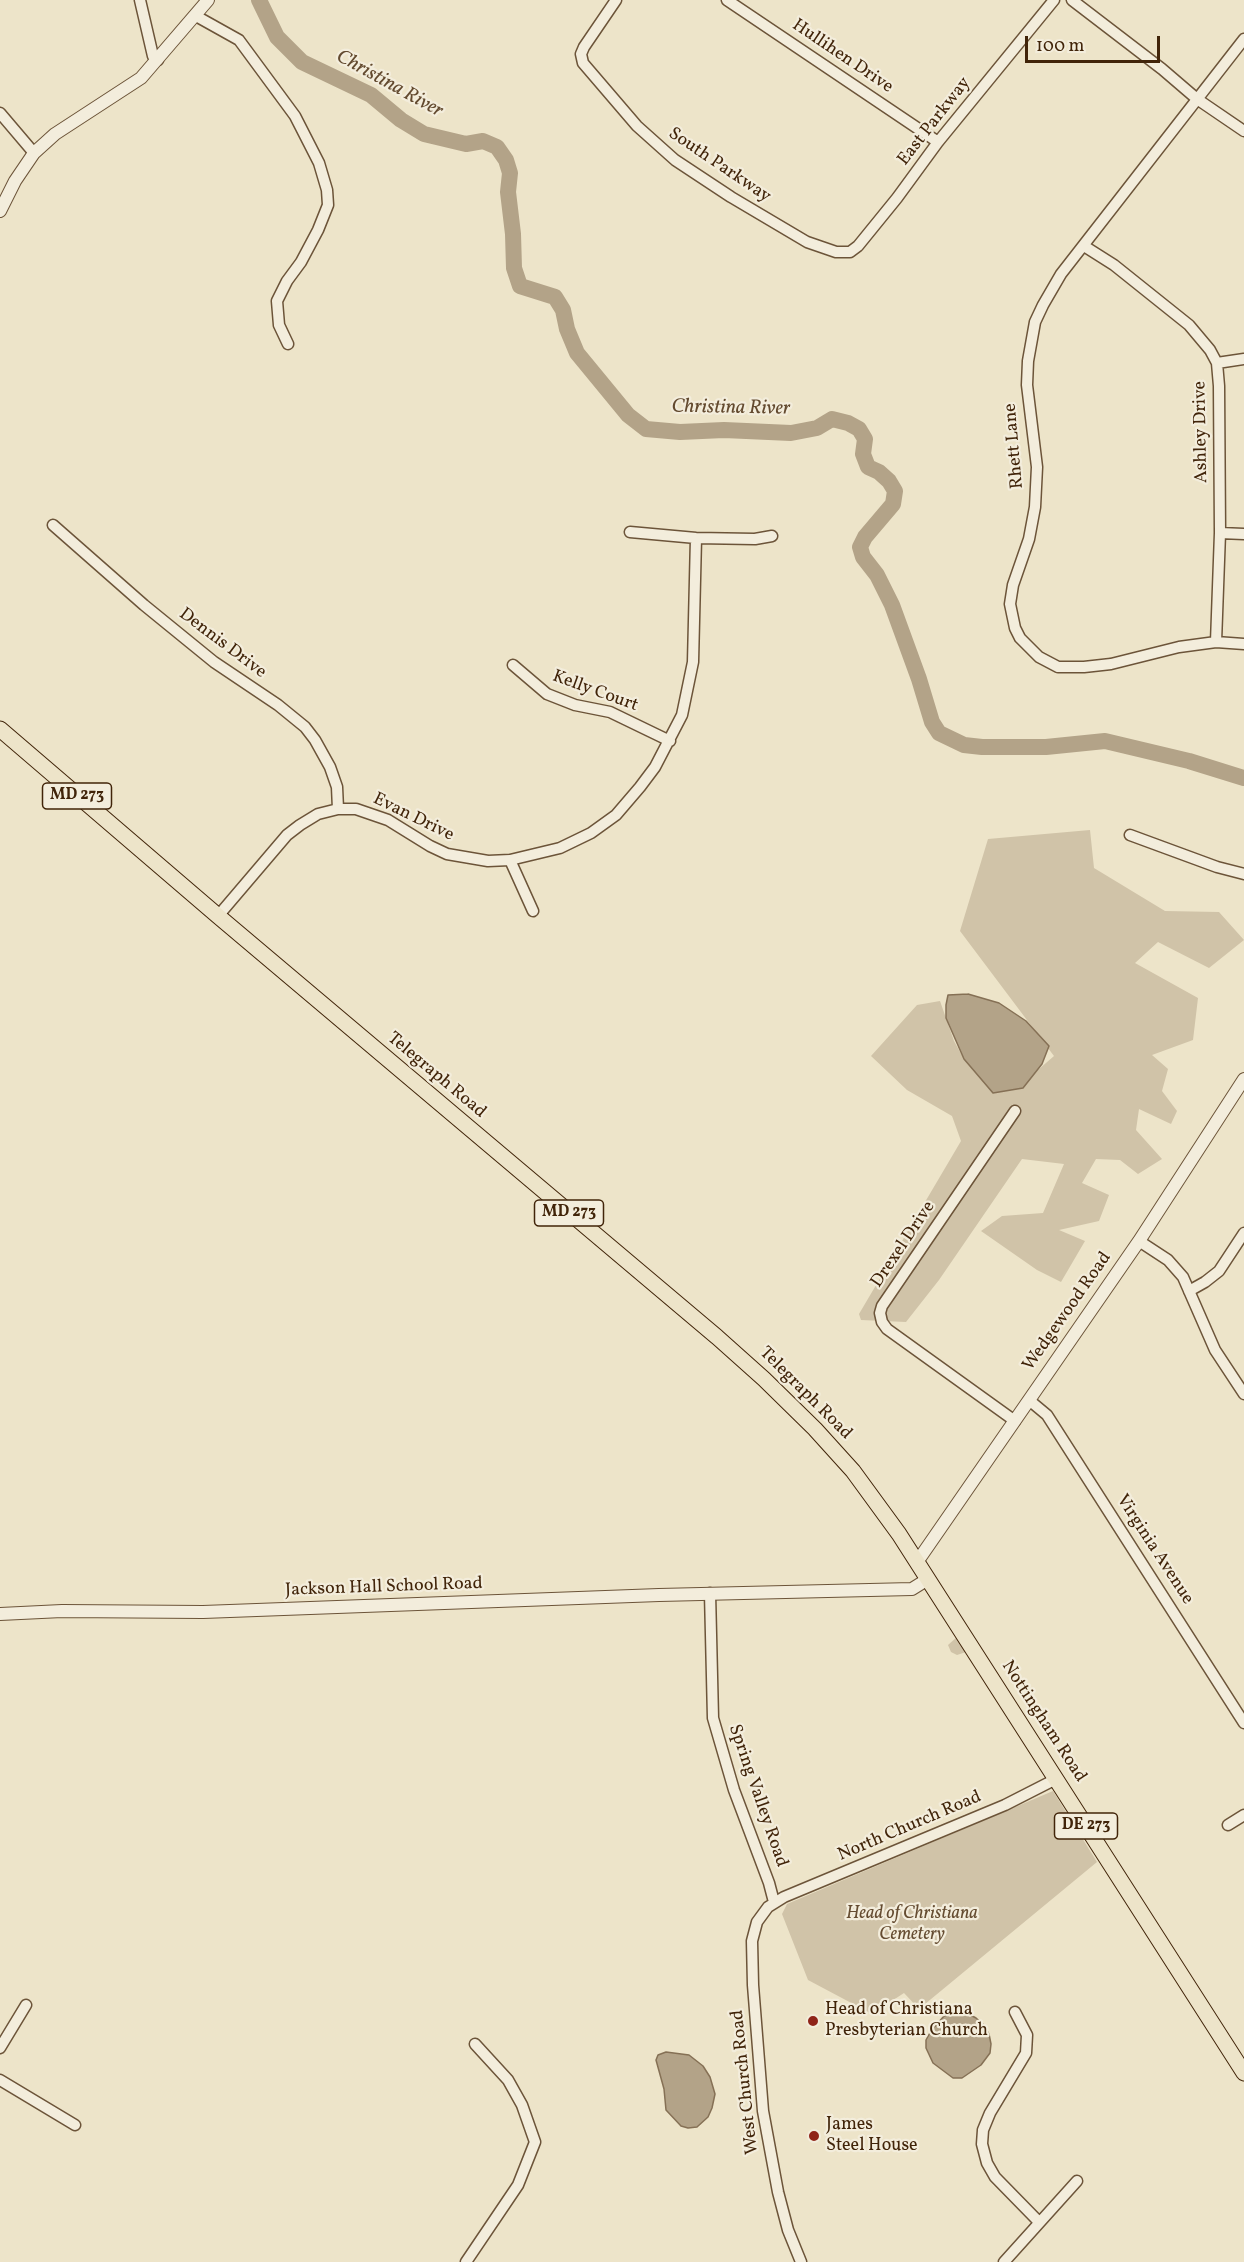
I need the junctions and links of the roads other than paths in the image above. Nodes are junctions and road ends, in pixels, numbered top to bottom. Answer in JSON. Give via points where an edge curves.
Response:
{"nodes":[{"id":1,"x":140,"y":0,"type":"edge"},
{"id":2,"x":208,"y":0,"type":"edge"},
{"id":3,"x":616,"y":0,"type":"edge"},
{"id":4,"x":727,"y":0,"type":"edge"},
{"id":5,"x":1054,"y":0,"type":"edge"},
{"id":6,"x":1072,"y":0,"type":"edge"},
{"id":7,"x":196,"y":16,"type":"junction"},
{"id":8,"x":1244,"y":39,"type":"edge"},
{"id":9,"x":158,"y":60,"type":"junction"},
{"id":10,"x":1197,"y":99,"type":"junction"},
{"id":11,"x":0,"y":113,"type":"edge"},
{"id":12,"x":1244,"y":131,"type":"edge"},
{"id":13,"x":938,"y":142,"type":"junction"},
{"id":14,"x":34,"y":153,"type":"junction"},
{"id":15,"x":0,"y":211,"type":"edge"},
{"id":16,"x":1084,"y":246,"type":"junction"},
{"id":17,"x":836,"y":252,"type":"joint"},
{"id":18,"x":288,"y":344,"type":"dead end"},
{"id":19,"x":1244,"y":359,"type":"edge"},
{"id":20,"x":1217,"y":363,"type":"junction"},
{"id":21,"x":53,"y":525,"type":"dead end"},
{"id":22,"x":630,"y":532,"type":"dead end"},
{"id":23,"x":1220,"y":533,"type":"junction"},
{"id":24,"x":1244,"y":534,"type":"edge"},
{"id":25,"x":771,"y":536,"type":"dead end"},
{"id":26,"x":696,"y":538,"type":"junction"},
{"id":27,"x":1216,"y":642,"type":"junction"},
{"id":28,"x":1244,"y":644,"type":"edge"},
{"id":29,"x":513,"y":665,"type":"dead end"},
{"id":30,"x":0,"y":729,"type":"edge"},
{"id":31,"x":670,"y":741,"type":"junction"},
{"id":32,"x":338,"y":808,"type":"junction"},
{"id":33,"x":1130,"y":835,"type":"dead end"},
{"id":34,"x":510,"y":860,"type":"junction"},
{"id":35,"x":1244,"y":874,"type":"edge"},
{"id":36,"x":533,"y":911,"type":"dead end"},
{"id":37,"x":218,"y":916,"type":"junction"},
{"id":38,"x":1244,"y":1079,"type":"edge"},
{"id":39,"x":1015,"y":1111,"type":"dead end"},
{"id":40,"x":1244,"y":1233,"type":"edge"},
{"id":41,"x":1139,"y":1241,"type":"junction"},
{"id":42,"x":1189,"y":1291,"type":"junction"},
{"id":43,"x":1244,"y":1394,"type":"edge"},
{"id":44,"x":1029,"y":1400,"type":"junction"},
{"id":45,"x":1014,"y":1421,"type":"junction"},
{"id":46,"x":842,"y":1458,"type":"joint"},
{"id":47,"x":917,"y":1562,"type":"junction"},
{"id":48,"x":928,"y":1579,"type":"junction"},
{"id":49,"x":710,"y":1593,"type":"junction"},
{"id":50,"x":0,"y":1614,"type":"edge"},
{"id":51,"x":1244,"y":1723,"type":"edge"},
{"id":52,"x":1056,"y":1779,"type":"junction"},
{"id":53,"x":1244,"y":1815,"type":"edge"},
{"id":54,"x":1228,"y":1825,"type":"dead end"},
{"id":55,"x":774,"y":1902,"type":"junction"},
{"id":56,"x":26,"y":2005,"type":"dead end"},
{"id":57,"x":1015,"y":2012,"type":"dead end"},
{"id":58,"x":474,"y":2044,"type":"dead end"},
{"id":59,"x":0,"y":2048,"type":"edge"},
{"id":60,"x":1244,"y":2073,"type":"edge"},
{"id":61,"x":0,"y":2080,"type":"edge"},
{"id":62,"x":75,"y":2125,"type":"dead end"},
{"id":63,"x":1077,"y":2181,"type":"dead end"},
{"id":64,"x":1039,"y":2222,"type":"junction"},
{"id":65,"x":466,"y":2262,"type":"edge"},
{"id":66,"x":801,"y":2262,"type":"edge"},
{"id":67,"x":1004,"y":2262,"type":"edge"}],
"edges":[{"from":1,"to":9,"type":"street","via":[[153,56]]},
{"from":2,"to":7,"type":"street"},
{"from":3,"to":17,"type":"street","name":"South Parkway","via":[[581,54],[592,76],[668,155],[807,242]]},
{"from":4,"to":13,"type":"street","name":"Hullihen Drive"},
{"from":5,"to":13,"type":"street","name":"East Parkway"},
{"from":6,"to":10,"type":"street"},
{"from":7,"to":9,"type":"street"},
{"from":7,"to":18,"type":"street","via":[[239,40],[295,116],[319,163],[327,190],[327,205],[318,230],[278,301],[279,325]]},
{"from":8,"to":10,"type":"street","name":"Rhett Lane"},
{"from":9,"to":14,"type":"street","via":[[134,84],[55,134]]},
{"from":10,"to":12,"type":"street"},
{"from":10,"to":16,"type":"street","name":"Rhett Lane"},
{"from":11,"to":14,"type":"street"},
{"from":13,"to":17,"type":"street","name":"East Parkway","via":[[858,246],[850,252]]},
{"from":14,"to":15,"type":"street"},
{"from":16,"to":20,"type":"street","name":"Ashley Drive","via":[[1190,326]]},
{"from":16,"to":27,"type":"street","name":"Rhett Lane","via":[[1043,305],[1031,338],[1027,385],[1037,477],[1029,539],[1011,595],[1015,628],[1039,657],[1066,668],[1111,664]]},
{"from":19,"to":20,"type":"street"},
{"from":20,"to":23,"type":"street","name":"Ashley Drive"},
{"from":21,"to":32,"type":"street","name":"Dennis Drive","via":[[214,662],[305,727],[330,767],[337,787]]},
{"from":22,"to":26,"type":"street"},
{"from":23,"to":24,"type":"street"},
{"from":23,"to":27,"type":"street","name":"Ashley Drive"},
{"from":25,"to":26,"type":"street"},
{"from":26,"to":31,"type":"street","name":"Evan Drive","via":[[692,673],[682,715]]},
{"from":27,"to":28,"type":"street","name":"Rhett Lane"},
{"from":29,"to":31,"type":"street","name":"Kelly Court","via":[[547,694],[610,712]]},
{"from":30,"to":37,"type":"main road","name":"Telegraph Road","number":"MD 273"},
{"from":31,"to":34,"type":"street","name":"Evan Drive","via":[[640,787],[604,824],[560,848]]},
{"from":32,"to":34,"type":"street","name":"Evan Drive","via":[[356,809],[388,820],[447,854],[488,861]]},
{"from":32,"to":37,"type":"street","via":[[318,814],[287,835]]},
{"from":33,"to":35,"type":"street"},
{"from":34,"to":36,"type":"street"},
{"from":37,"to":46,"type":"main road","name":"Telegraph Road","number":"MD 273","via":[[725,1344],[785,1398]]},
{"from":38,"to":41,"type":"street","name":"Wedgewood Road"},
{"from":39,"to":45,"type":"street","name":"Drexel Drive","via":[[880,1313],[887,1329]]},
{"from":40,"to":42,"type":"street","via":[[1219,1271]]},
{"from":41,"to":42,"type":"street","via":[[1176,1268]]},
{"from":41,"to":44,"type":"street","name":"Wedgewood Road"},
{"from":42,"to":43,"type":"street","via":[[1215,1350]]},
{"from":44,"to":45,"type":"street","name":"Wedgewood Road"},
{"from":44,"to":51,"type":"street","name":"Virginia Avenue","via":[[1047,1415]]},
{"from":45,"to":47,"type":"street","name":"Wedgewood Road"},
{"from":46,"to":47,"type":"main road","name":"Nottingham Road","number":"DE 273","via":[[884,1511]]},
{"from":47,"to":48,"type":"main road","name":"Nottingham Road","number":"DE 273"},
{"from":48,"to":49,"type":"street","name":"Jackson Hall School Road","via":[[912,1589]]},
{"from":48,"to":52,"type":"main road","name":"Nottingham Road","number":"DE 273"},
{"from":49,"to":50,"type":"street","name":"Jackson Hall School Road","via":[[203,1612]]},
{"from":49,"to":55,"type":"street","name":"Spring Valley Road","via":[[713,1719]]},
{"from":52,"to":55,"type":"street","name":"North Church Road","via":[[1019,1799]]},
{"from":52,"to":60,"type":"main road","name":"Nottingham Road","number":"DE 273"},
{"from":53,"to":54,"type":"street"},
{"from":55,"to":66,"type":"street","name":"West Church Road","via":[[760,1916],[752,1941],[759,2078],[770,2159],[788,2230]]},
{"from":56,"to":59,"type":"street"},
{"from":57,"to":64,"type":"street","via":[[1027,2036],[1026,2053],[990,2113],[982,2144],[995,2177]]},
{"from":58,"to":65,"type":"street","via":[[508,2079],[535,2142],[518,2185]]},
{"from":61,"to":62,"type":"street"},
{"from":63,"to":64,"type":"street"},
{"from":64,"to":67,"type":"street"}]}
